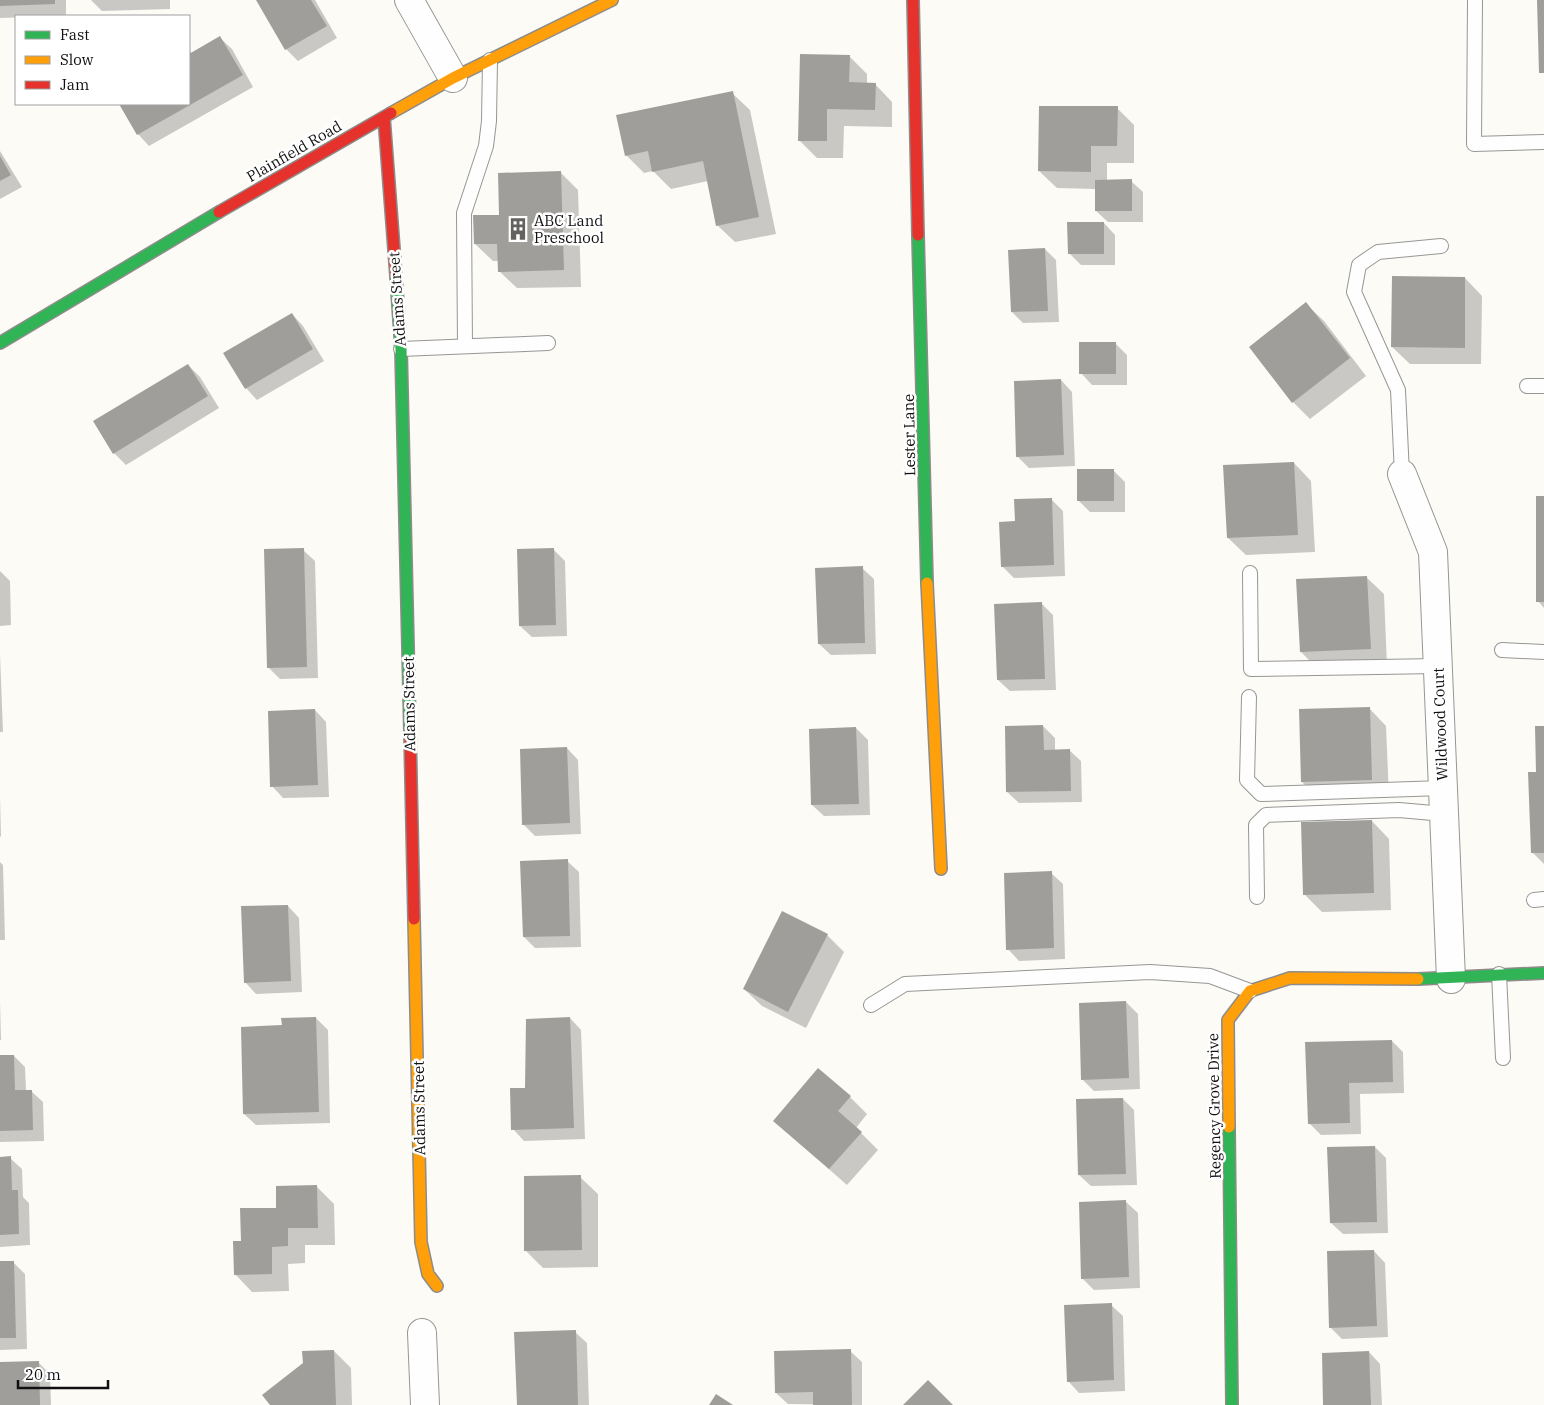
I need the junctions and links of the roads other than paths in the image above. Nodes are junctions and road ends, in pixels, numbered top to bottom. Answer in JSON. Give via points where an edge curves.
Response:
{"nodes":[{"id":1,"x":409,"y":0,"type":"edge"},
{"id":2,"x":612,"y":0,"type":"edge"},
{"id":3,"x":913,"y":0,"type":"edge"},
{"id":4,"x":1475,"y":0,"type":"edge"},
{"id":5,"x":490,"y":60,"type":"junction"},
{"id":6,"x":453,"y":78,"type":"junction"},
{"id":7,"x":384,"y":117,"type":"junction"},
{"id":8,"x":1544,"y":142,"type":"edge"},
{"id":9,"x":1441,"y":246,"type":"dead end"},
{"id":10,"x":0,"y":343,"type":"edge"},
{"id":11,"x":548,"y":343,"type":"dead end"},
{"id":12,"x":465,"y":346,"type":"junction"},
{"id":13,"x":401,"y":348,"type":"junction"},
{"id":14,"x":1527,"y":386,"type":"dead end"},
{"id":15,"x":1544,"y":386,"type":"edge"},
{"id":16,"x":1402,"y":474,"type":"joint"},
{"id":17,"x":1250,"y":573,"type":"dead end"},
{"id":18,"x":1502,"y":650,"type":"dead end"},
{"id":19,"x":1544,"y":652,"type":"edge"},
{"id":20,"x":1438,"y":666,"type":"junction"},
{"id":21,"x":1249,"y":697,"type":"dead end"},
{"id":22,"x":1443,"y":801,"type":"junction"},
{"id":23,"x":941,"y":869,"type":"dead end"},
{"id":24,"x":1257,"y":897,"type":"dead end"},
{"id":25,"x":1499,"y":974,"type":"junction"},
{"id":26,"x":1544,"y":974,"type":"edge"},
{"id":27,"x":1451,"y":979,"type":"junction"},
{"id":28,"x":1250,"y":991,"type":"junction"},
{"id":29,"x":871,"y":1005,"type":"dead end"},
{"id":30,"x":1503,"y":1058,"type":"dead end"},
{"id":31,"x":437,"y":1286,"type":"dead end"},
{"id":32,"x":422,"y":1333,"type":"dead end"},
{"id":33,"x":424,"y":1405,"type":"edge"},
{"id":34,"x":1232,"y":1405,"type":"edge"}],
"edges":[{"from":1,"to":6,"type":"street"},
{"from":2,"to":5,"type":"street","name":"Plainfield Road"},
{"from":3,"to":23,"type":"street","name":"Lester Lane","via":[[927,600]]},
{"from":4,"to":8,"type":"lane","via":[[1474,144]]},
{"from":5,"to":6,"type":"street","name":"Plainfield Road"},
{"from":5,"to":12,"type":"lane","via":[[486,146],[464,213]]},
{"from":6,"to":7,"type":"street","name":"Plainfield Road"},
{"from":7,"to":10,"type":"street","name":"Plainfield Road"},
{"from":7,"to":13,"type":"street","name":"Adams Street"},
{"from":9,"to":16,"type":"lane","via":[[1378,252],[1359,265],[1354,292],[1398,390]]},
{"from":11,"to":12,"type":"lane"},
{"from":12,"to":13,"type":"lane"},
{"from":13,"to":31,"type":"street","name":"Adams Street","via":[[421,1242],[428,1274]]},
{"from":14,"to":15,"type":"lane"},
{"from":16,"to":20,"type":"street","name":"Wildwood Court","via":[[1433,552]]},
{"from":17,"to":20,"type":"lane","via":[[1251,669]]},
{"from":18,"to":19,"type":"lane"},
{"from":20,"to":22,"type":"street","name":"Wildwood Court"},
{"from":21,"to":22,"type":"lane","via":[[1246,780],[1262,794]]},
{"from":22,"to":24,"type":"lane","via":[[1399,810],[1266,815],[1256,825]]},
{"from":22,"to":27,"type":"street","name":"Wildwood Court"},
{"from":25,"to":26,"type":"street"},
{"from":25,"to":27,"type":"street"},
{"from":25,"to":30,"type":"lane"},
{"from":27,"to":28,"type":"street","via":[[1290,978]]},
{"from":28,"to":29,"type":"lane","via":[[1210,976],[1150,972],[905,984]]},
{"from":28,"to":34,"type":"street","name":"Regency Grove Drive","via":[[1228,1020]]},
{"from":32,"to":33,"type":"street"}]}
